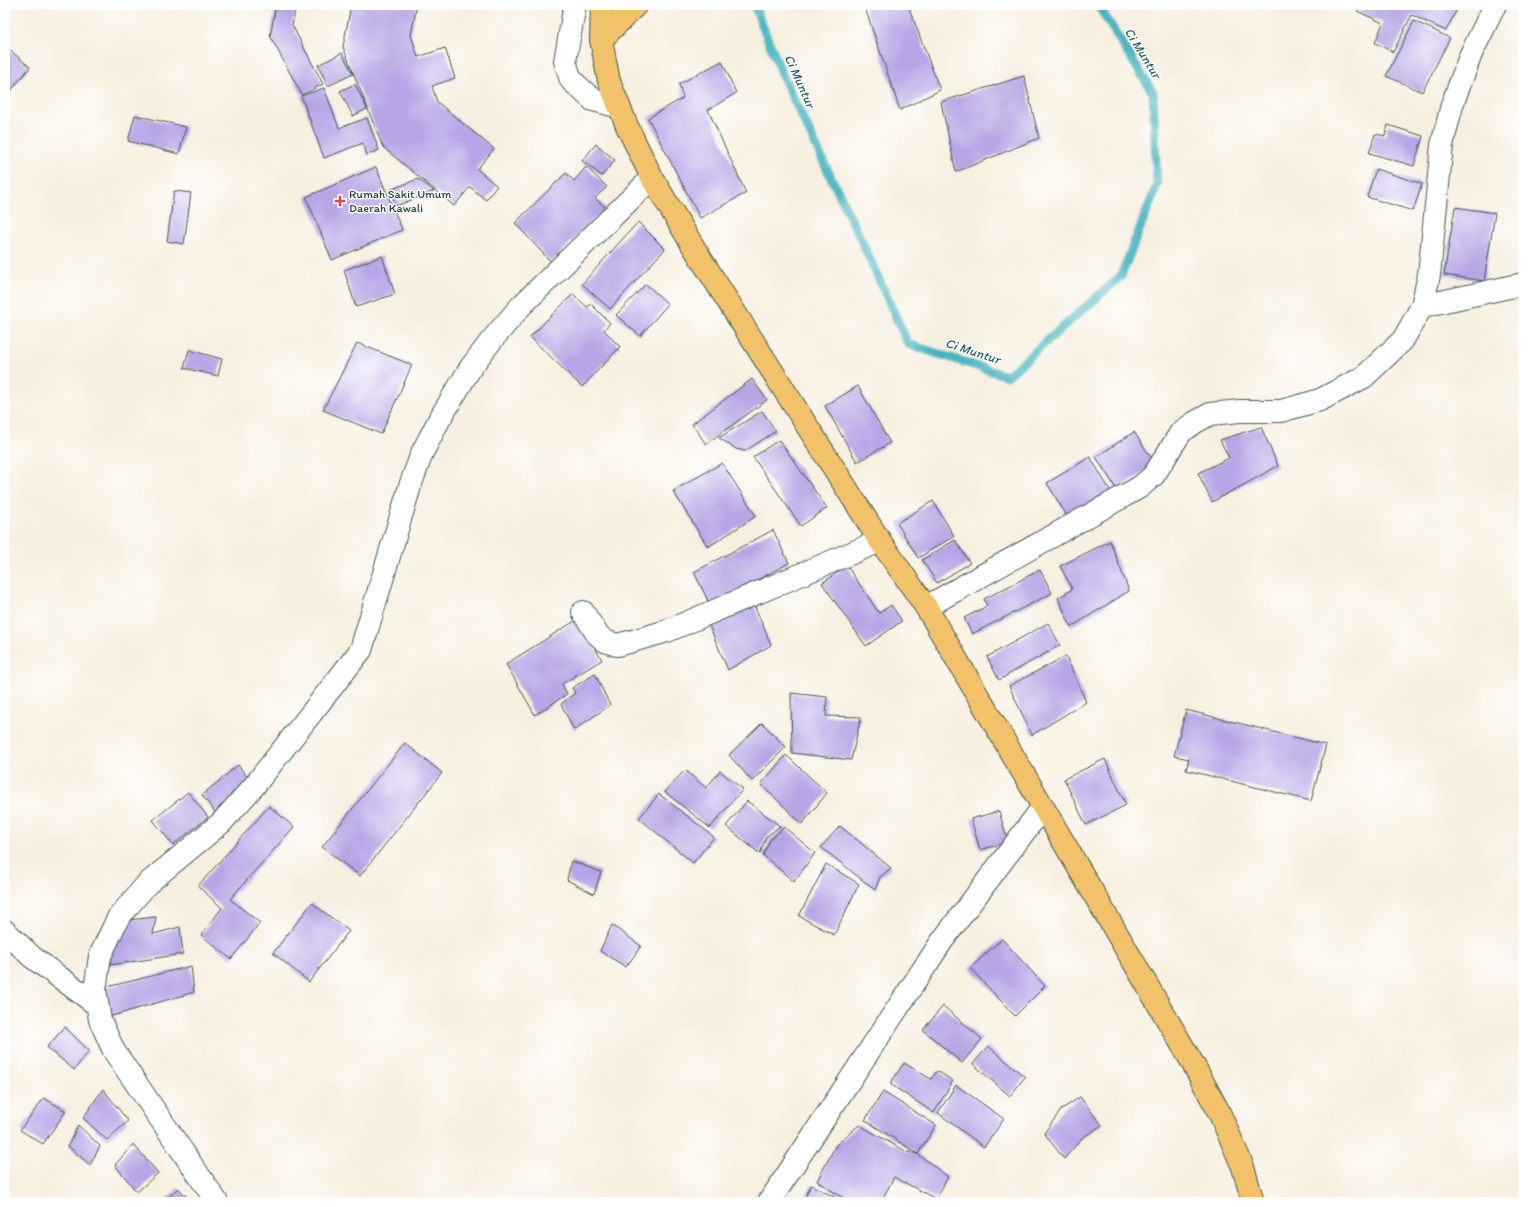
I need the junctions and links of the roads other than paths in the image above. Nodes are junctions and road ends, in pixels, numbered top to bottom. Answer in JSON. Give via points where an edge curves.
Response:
{"nodes":[{"id":1,"x":575,"y":5,"type":"edge"},
{"id":2,"x":602,"y":5,"type":"edge"},
{"id":3,"x":636,"y":5,"type":"edge"},
{"id":4,"x":1495,"y":5,"type":"edge"},
{"id":5,"x":601,"y":40,"type":"junction"},
{"id":6,"x":619,"y":107,"type":"junction"},
{"id":7,"x":652,"y":178,"type":"junction"},
{"id":8,"x":1523,"y":284,"type":"edge"},
{"id":9,"x":1422,"y":306,"type":"junction"},
{"id":10,"x":880,"y":541,"type":"junction"},
{"id":11,"x":926,"y":607,"type":"junction"},
{"id":12,"x":584,"y":612,"type":"dead end"},
{"id":13,"x":1043,"y":807,"type":"junction"},
{"id":14,"x":5,"y":931,"type":"edge"},
{"id":15,"x":97,"y":1005,"type":"junction"},
{"id":16,"x":217,"y":1202,"type":"edge"},
{"id":17,"x":770,"y":1202,"type":"edge"},
{"id":18,"x":1253,"y":1202,"type":"edge"}],
"edges":[{"from":1,"to":6,"type":"street","via":[[565,61],[571,80],[593,100]]},
{"from":2,"to":5,"type":"highway"},
{"from":3,"to":5,"type":"highway"},
{"from":4,"to":9,"type":"street","via":[[1471,54],[1455,97],[1442,146],[1429,275]]},
{"from":5,"to":6,"type":"highway","via":[[609,81]]},
{"from":6,"to":7,"type":"highway"},
{"from":7,"to":10,"type":"highway"},
{"from":7,"to":15,"type":"street","via":[[520,307],[471,367],[422,454],[360,650],[222,823],[148,884],[118,918],[100,956],[94,990]]},
{"from":8,"to":9,"type":"street"},
{"from":9,"to":11,"type":"street","via":[[1403,340],[1364,377],[1320,400],[1281,411],[1210,414],[1181,432],[1154,475],[1140,487]]},
{"from":10,"to":11,"type":"highway"},
{"from":10,"to":12,"type":"street","via":[[667,631],[630,642],[617,645],[605,641],[597,634]]},
{"from":11,"to":13,"type":"highway"},
{"from":13,"to":17,"type":"street","via":[[942,941]]},
{"from":13,"to":18,"type":"highway","via":[[1219,1112],[1243,1167]]},
{"from":14,"to":15,"type":"street","via":[[32,957]]},
{"from":15,"to":16,"type":"street","via":[[100,1020],[114,1051]]}]}
